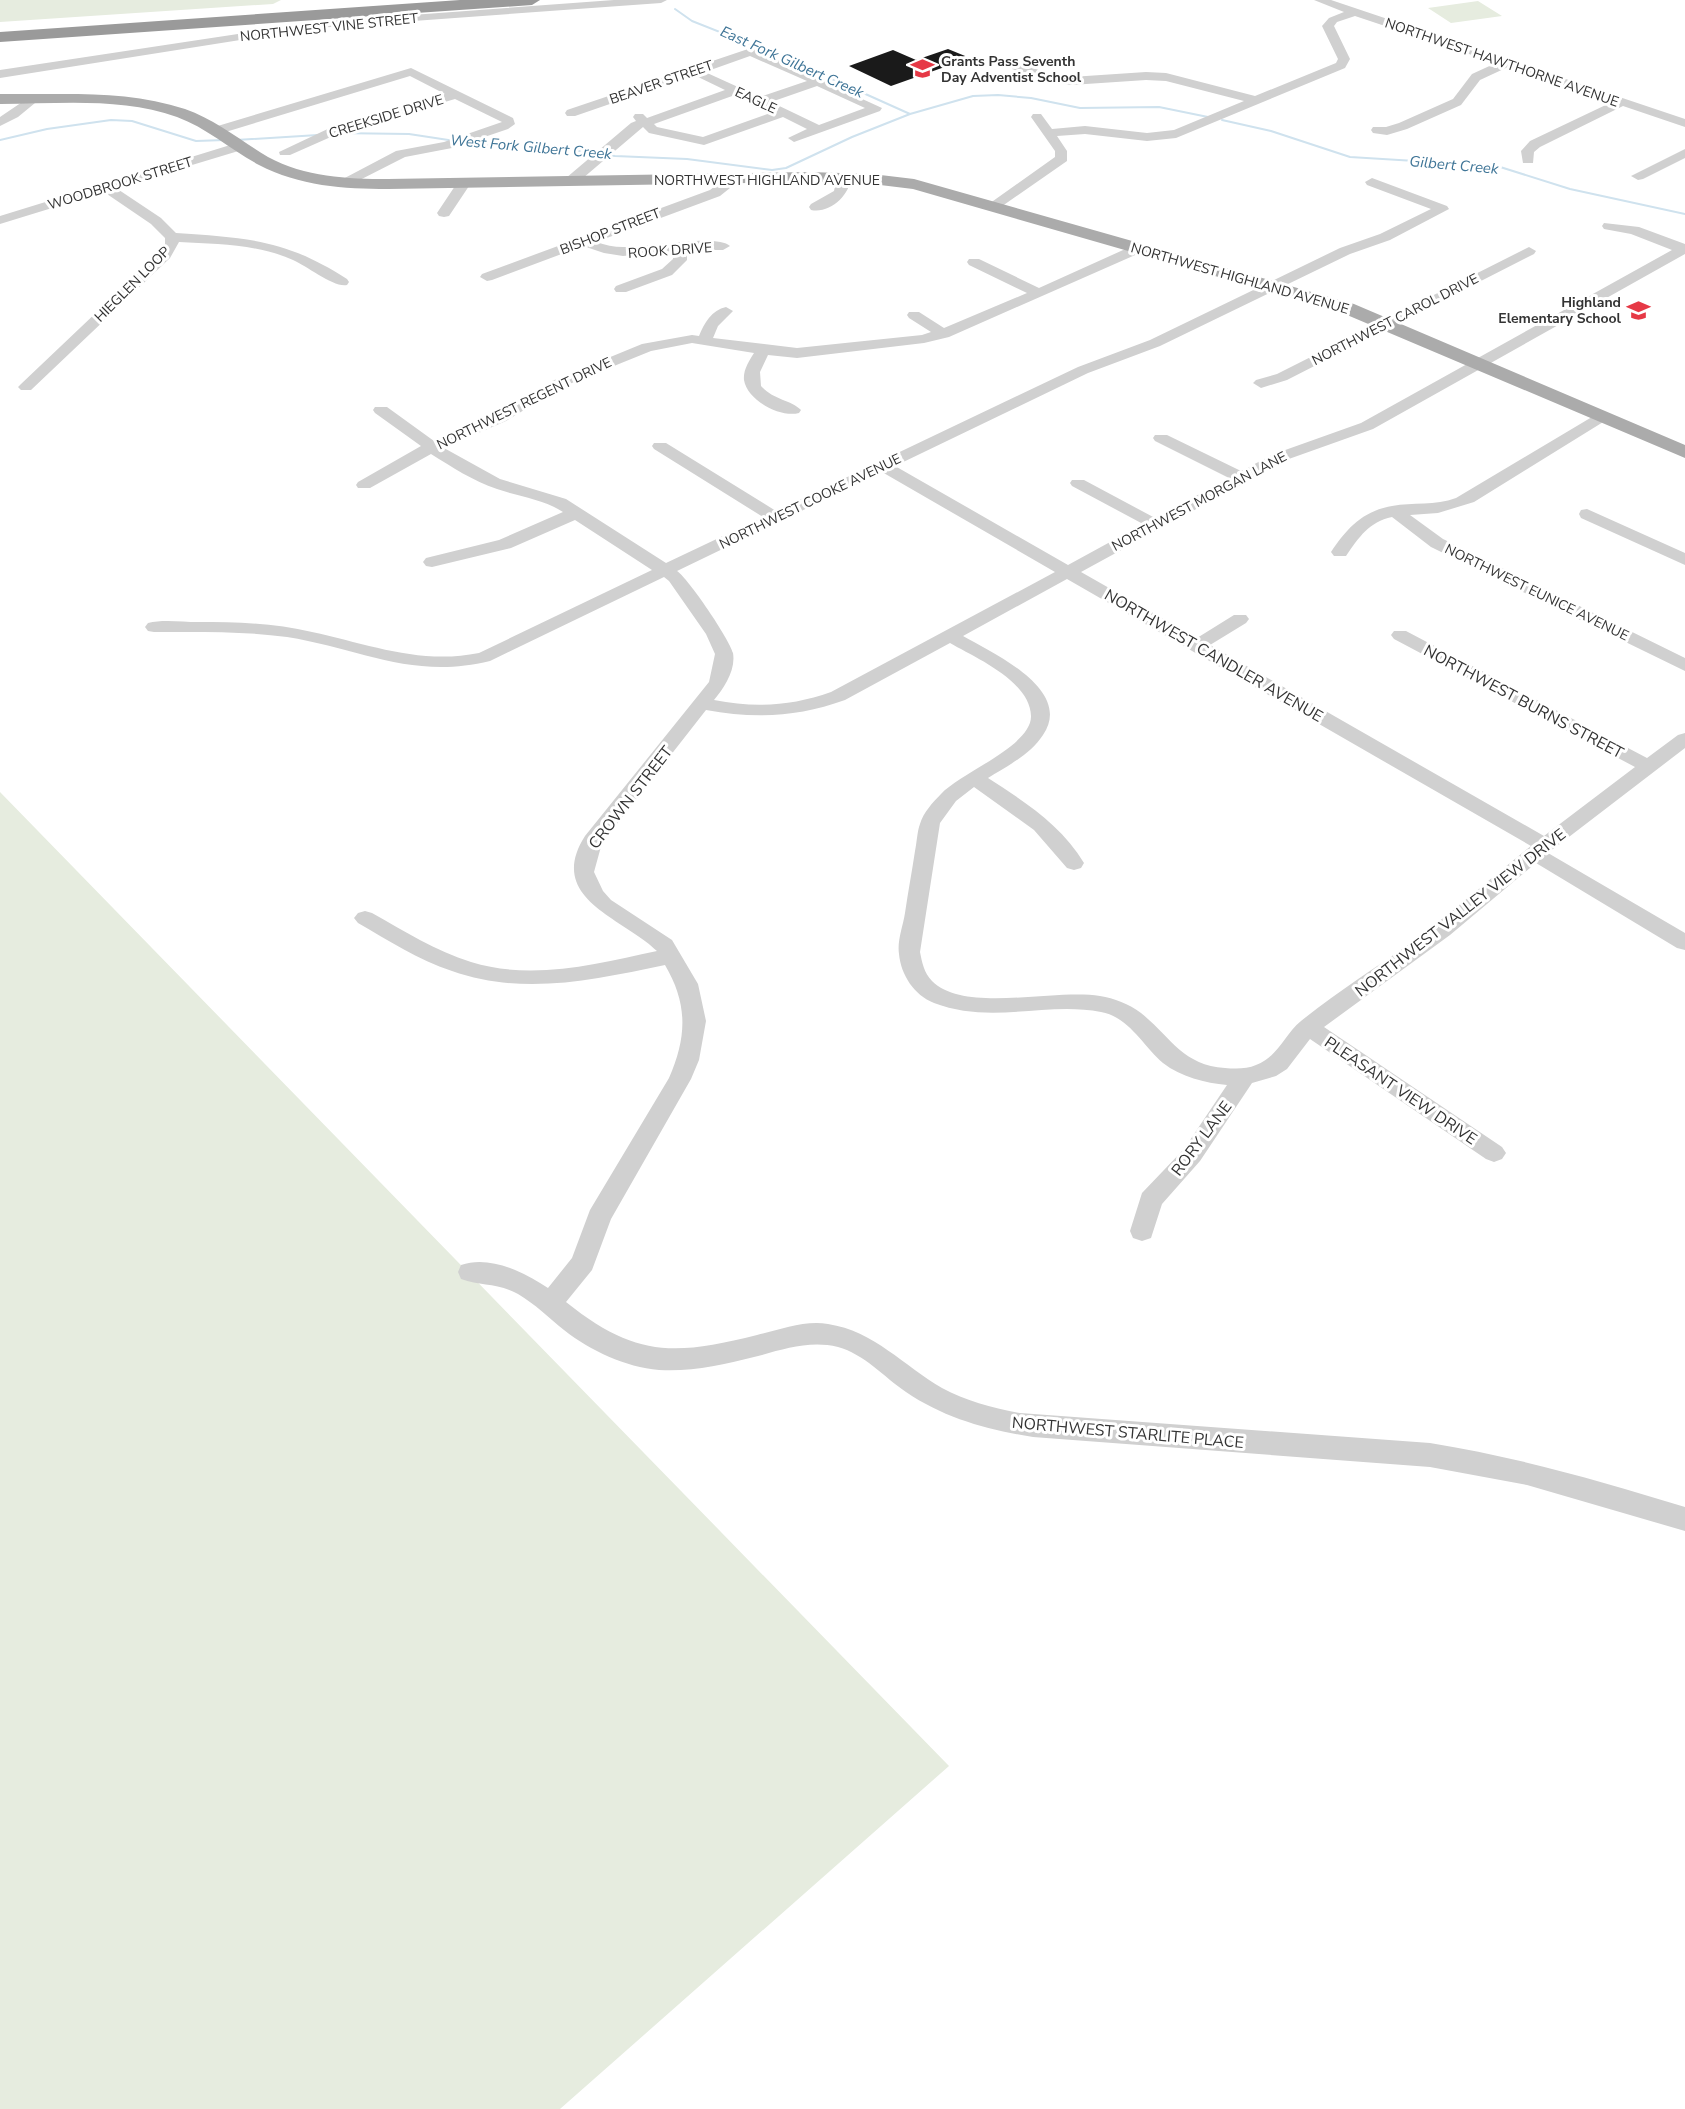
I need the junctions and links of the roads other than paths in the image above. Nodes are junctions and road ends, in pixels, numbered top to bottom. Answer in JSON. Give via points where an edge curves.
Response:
{"nodes":[{"id":1,"x":449,"y":0,"type":"edge"},
{"id":2,"x":532,"y":0,"type":"edge"},
{"id":3,"x":661,"y":0,"type":"edge"},
{"id":4,"x":1320,"y":0,"type":"edge"},
{"id":5,"x":1354,"y":12,"type":"junction"},
{"id":6,"x":0,"y":31,"type":"edge"},
{"id":7,"x":0,"y":37,"type":"edge"},
{"id":8,"x":1507,"y":63,"type":"junction"},
{"id":9,"x":1016,"y":66,"type":"dead end"},
{"id":10,"x":694,"y":71,"type":"junction"},
{"id":11,"x":0,"y":74,"type":"edge"},
{"id":12,"x":817,"y":82,"type":"junction"},
{"id":13,"x":735,"y":91,"type":"junction"},
{"id":14,"x":455,"y":95,"type":"junction"},
{"id":15,"x":0,"y":99,"type":"edge"},
{"id":16,"x":32,"y":100,"type":"junction"},
{"id":17,"x":609,"y":100,"type":"junction"},
{"id":18,"x":1258,"y":101,"type":"junction"},
{"id":19,"x":759,"y":102,"type":"junction"},
{"id":20,"x":1622,"y":102,"type":"junction"},
{"id":21,"x":571,"y":113,"type":"dead end"},
{"id":22,"x":783,"y":113,"type":"junction"},
{"id":23,"x":1038,"y":117,"type":"dead end"},
{"id":24,"x":0,"y":122,"type":"edge"},
{"id":25,"x":644,"y":122,"type":"junction"},
{"id":26,"x":1685,"y":123,"type":"edge"},
{"id":27,"x":818,"y":129,"type":"junction"},
{"id":28,"x":1377,"y":130,"type":"dead end"},
{"id":29,"x":214,"y":131,"type":"junction"},
{"id":30,"x":1048,"y":133,"type":"junction"},
{"id":31,"x":794,"y":138,"type":"dead end"},
{"id":32,"x":240,"y":146,"type":"junction"},
{"id":33,"x":285,"y":152,"type":"dead end"},
{"id":34,"x":1685,"y":153,"type":"edge"},
{"id":35,"x":1528,"y":160,"type":"dead end"},
{"id":36,"x":1638,"y":176,"type":"dead end"},
{"id":37,"x":844,"y":177,"type":"junction"},
{"id":38,"x":727,"y":179,"type":"junction"},
{"id":39,"x":571,"y":181,"type":"junction"},
{"id":40,"x":1372,"y":182,"type":"dead end"},
{"id":41,"x":346,"y":183,"type":"junction"},
{"id":42,"x":464,"y":183,"type":"junction"},
{"id":43,"x":105,"y":187,"type":"junction"},
{"id":44,"x":993,"y":206,"type":"junction"},
{"id":45,"x":816,"y":207,"type":"dead end"},
{"id":46,"x":444,"y":213,"type":"dead end"},
{"id":47,"x":1,"y":218,"type":"edge"},
{"id":48,"x":1609,"y":226,"type":"dead end"},
{"id":49,"x":172,"y":237,"type":"junction"},
{"id":50,"x":582,"y":241,"type":"junction"},
{"id":51,"x":680,"y":246,"type":"junction"},
{"id":52,"x":723,"y":246,"type":"dead end"},
{"id":53,"x":1684,"y":248,"type":"edge"},
{"id":54,"x":1137,"y":249,"type":"junction"},
{"id":55,"x":1528,"y":251,"type":"dead end"},
{"id":56,"x":974,"y":262,"type":"dead end"},
{"id":57,"x":487,"y":277,"type":"dead end"},
{"id":58,"x":342,"y":282,"type":"dead end"},
{"id":59,"x":1272,"y":286,"type":"junction"},
{"id":60,"x":621,"y":290,"type":"dead end"},
{"id":61,"x":1039,"y":293,"type":"junction"},
{"id":62,"x":726,"y":311,"type":"dead end"},
{"id":63,"x":914,"y":315,"type":"dead end"},
{"id":64,"x":1386,"y":323,"type":"junction"},
{"id":65,"x":944,"y":334,"type":"junction"},
{"id":66,"x":705,"y":339,"type":"junction"},
{"id":67,"x":763,"y":350,"type":"junction"},
{"id":68,"x":1479,"y":363,"type":"junction"},
{"id":69,"x":1261,"y":383,"type":"dead end"},
{"id":70,"x":26,"y":387,"type":"dead end"},
{"id":71,"x":381,"y":410,"type":"dead end"},
{"id":72,"x":793,"y":410,"type":"dead end"},
{"id":73,"x":1602,"y":416,"type":"junction"},
{"id":74,"x":1161,"y":438,"type":"dead end"},
{"id":75,"x":434,"y":446,"type":"junction"},
{"id":76,"x":660,"y":447,"type":"dead end"},
{"id":77,"x":1685,"y":452,"type":"edge"},
{"id":78,"x":883,"y":466,"type":"junction"},
{"id":79,"x":1240,"y":477,"type":"junction"},
{"id":80,"x":1078,"y":483,"type":"dead end"},
{"id":81,"x":364,"y":485,"type":"dead end"},
{"id":82,"x":1394,"y":510,"type":"junction"},
{"id":83,"x":576,"y":513,"type":"junction"},
{"id":84,"x":1587,"y":514,"type":"dead end"},
{"id":85,"x":775,"y":518,"type":"junction"},
{"id":86,"x":1155,"y":524,"type":"junction"},
{"id":87,"x":1340,"y":552,"type":"dead end"},
{"id":88,"x":1685,"y":560,"type":"edge"},
{"id":89,"x":432,"y":562,"type":"dead end"},
{"id":90,"x":666,"y":570,"type":"junction"},
{"id":91,"x":1069,"y":572,"type":"junction"},
{"id":92,"x":1240,"y":619,"type":"dead end"},
{"id":93,"x":154,"y":627,"type":"dead end"},
{"id":94,"x":1400,"y":635,"type":"dead end"},
{"id":95,"x":951,"y":636,"type":"junction"},
{"id":96,"x":1198,"y":645,"type":"junction"},
{"id":97,"x":1685,"y":665,"type":"edge"},
{"id":98,"x":703,"y":704,"type":"junction"},
{"id":99,"x":1685,"y":739,"type":"edge"},
{"id":100,"x":1648,"y":766,"type":"junction"},
{"id":101,"x":974,"y":778,"type":"junction"},
{"id":102,"x":1540,"y":849,"type":"junction"},
{"id":103,"x":1074,"y":863,"type":"dead end"},
{"id":104,"x":365,"y":918,"type":"dead end"},
{"id":105,"x":1685,"y":943,"type":"edge"},
{"id":106,"x":672,"y":956,"type":"junction"},
{"id":107,"x":1308,"y":1027,"type":"junction"},
{"id":108,"x":1245,"y":1076,"type":"junction"},
{"id":109,"x":1494,"y":1153,"type":"dead end"},
{"id":110,"x":1142,"y":1231,"type":"dead end"},
{"id":111,"x":470,"y":1272,"type":"dead end"},
{"id":112,"x":550,"y":1303,"type":"junction"},
{"id":113,"x":1685,"y":1519,"type":"edge"}],
"edges":[{"from":1,"to":6,"type":"highway"},
{"from":2,"to":7,"type":"highway"},
{"from":3,"to":11,"type":"street","name":"NORTHWEST VINE STREET","via":[[317,26]]},
{"from":4,"to":5,"type":"street","name":"NORTHWEST HAWTHORNE AVENUE"},
{"from":5,"to":8,"type":"street","name":"NORTHWEST HAWTHORNE AVENUE"},
{"from":5,"to":18,"type":"street","via":[[1333,20],[1328,27],[1344,59],[1341,65]]},
{"from":8,"to":20,"type":"street","name":"NORTHWEST HAWTHORNE AVENUE"},
{"from":8,"to":28,"type":"street","via":[[1476,77],[1457,102],[1403,126]]},
{"from":9,"to":18,"type":"street","via":[[1071,81],[1166,78]]},
{"from":10,"to":12,"type":"street","name":"BEAVER STREET","via":[[751,52]]},
{"from":10,"to":13,"type":"street","name":"EAGLE"},
{"from":10,"to":17,"type":"street","name":"BEAVER STREET"},
{"from":12,"to":19,"type":"street"},
{"from":12,"to":27,"type":"street","via":[[876,108]]},
{"from":13,"to":19,"type":"street","name":"EAGLE"},
{"from":13,"to":25,"type":"street"},
{"from":14,"to":29,"type":"street","via":[[411,72]]},
{"from":14,"to":33,"type":"street","name":"CREEKSIDE DRIVE","via":[[338,129]]},
{"from":14,"to":41,"type":"street","via":[[506,118],[509,124],[447,145],[407,152]]},
{"from":15,"to":16,"type":"main road","name":"NORTHWEST HIGHLAND AVENUE"},
{"from":16,"to":24,"type":"street"},
{"from":16,"to":29,"type":"main road","name":"NORTHWEST HIGHLAND AVENUE","via":[[155,105],[182,113]]},
{"from":17,"to":21,"type":"street","name":"BEAVER STREET"},
{"from":17,"to":25,"type":"street"},
{"from":18,"to":30,"type":"street","via":[[1169,136],[1085,130]]},
{"from":19,"to":22,"type":"street","name":"EAGLE"},
{"from":20,"to":26,"type":"street","name":"NORTHWEST HAWTHORNE AVENUE"},
{"from":20,"to":35,"type":"street","via":[[1535,144],[1527,151]]},
{"from":22,"to":25,"type":"street","via":[[704,141],[653,130]]},
{"from":22,"to":27,"type":"street","name":"EAGLE"},
{"from":23,"to":30,"type":"street"},
{"from":25,"to":39,"type":"street"},
{"from":27,"to":31,"type":"street"},
{"from":29,"to":32,"type":"main road","name":"NORTHWEST HIGHLAND AVENUE"},
{"from":30,"to":44,"type":"street","via":[[1062,158]]},
{"from":32,"to":41,"type":"main road","name":"NORTHWEST HIGHLAND AVENUE","via":[[292,173]]},
{"from":32,"to":43,"type":"street","name":"WOODBROOK STREET"},
{"from":34,"to":36,"type":"street"},
{"from":37,"to":38,"type":"main road","name":"NORTHWEST HIGHLAND AVENUE"},
{"from":37,"to":44,"type":"main road","name":"NORTHWEST HIGHLAND AVENUE","via":[[915,184]]},
{"from":37,"to":45,"type":"street","via":[[840,195]]},
{"from":38,"to":39,"type":"main road","name":"NORTHWEST HIGHLAND AVENUE"},
{"from":38,"to":50,"type":"street","name":"BISHOP STREET","via":[[715,193]]},
{"from":39,"to":42,"type":"main road","name":"NORTHWEST HIGHLAND AVENUE"},
{"from":40,"to":59,"type":"street","name":"NORTHWEST COOKE AVENUE","via":[[1442,209]]},
{"from":41,"to":42,"type":"main road","name":"NORTHWEST HIGHLAND AVENUE"},
{"from":42,"to":46,"type":"street"},
{"from":43,"to":47,"type":"street","name":"WOODBROOK STREET"},
{"from":43,"to":49,"type":"street","name":"HIEGLEN LOOP","via":[[156,221]]},
{"from":44,"to":54,"type":"main road","name":"NORTHWEST HIGHLAND AVENUE"},
{"from":48,"to":53,"type":"street","via":[[1634,230]]},
{"from":49,"to":58,"type":"street","via":[[274,248],[306,260]]},
{"from":49,"to":70,"type":"street","name":"HIEGLEN LOOP","via":[[165,255]]},
{"from":50,"to":51,"type":"street","name":"ROOK DRIVE","via":[[619,253]]},
{"from":50,"to":57,"type":"street","name":"BISHOP STREET"},
{"from":51,"to":52,"type":"street","name":"ROOK DRIVE"},
{"from":51,"to":60,"type":"street","via":[[681,260],[672,269]]},
{"from":53,"to":68,"type":"street","name":"NORTHWEST MORGAN LANE"},
{"from":54,"to":59,"type":"main road","name":"NORTHWEST HIGHLAND AVENUE"},
{"from":54,"to":61,"type":"street","name":"NORTHWEST REGENT DRIVE"},
{"from":55,"to":64,"type":"street","name":"NORTHWEST CAROL DRIVE"},
{"from":56,"to":61,"type":"street"},
{"from":59,"to":64,"type":"main road","name":"NORTHWEST HIGHLAND AVENUE"},
{"from":59,"to":78,"type":"street","name":"NORTHWEST COOKE AVENUE","via":[[1155,343],[1083,370]]},
{"from":61,"to":65,"type":"street","name":"NORTHWEST REGENT DRIVE"},
{"from":62,"to":66,"type":"street","via":[[711,324]]},
{"from":63,"to":65,"type":"street"},
{"from":64,"to":68,"type":"main road","name":"NORTHWEST HIGHLAND AVENUE"},
{"from":64,"to":69,"type":"street","name":"NORTHWEST CAROL DRIVE","via":[[1282,377]]},
{"from":65,"to":67,"type":"street","name":"NORTHWEST REGENT DRIVE","via":[[900,344],[826,351]]},
{"from":66,"to":67,"type":"street","name":"NORTHWEST REGENT DRIVE"},
{"from":66,"to":75,"type":"street","name":"NORTHWEST REGENT DRIVE","via":[[663,342],[627,354],[557,384],[500,418]]},
{"from":67,"to":72,"type":"street","via":[[752,371],[753,385],[764,398]]},
{"from":68,"to":73,"type":"main road","name":"NORTHWEST HIGHLAND AVENUE"},
{"from":68,"to":79,"type":"street","name":"NORTHWEST MORGAN LANE","via":[[1367,426],[1291,452]]},
{"from":71,"to":75,"type":"street","name":"CROWN STREET"},
{"from":73,"to":77,"type":"main road","name":"NORTHWEST HIGHLAND AVENUE"},
{"from":73,"to":82,"type":"street","via":[[1468,499],[1440,507]]},
{"from":74,"to":79,"type":"street"},
{"from":75,"to":81,"type":"street","name":"NORTHWEST REGENT DRIVE"},
{"from":75,"to":83,"type":"street","name":"CROWN STREET","via":[[482,477],[547,497]]},
{"from":76,"to":85,"type":"street"},
{"from":78,"to":85,"type":"street","name":"NORTHWEST COOKE AVENUE"},
{"from":78,"to":91,"type":"street","name":"NORTHWEST CANDLER AVENUE"},
{"from":79,"to":86,"type":"street","name":"NORTHWEST MORGAN LANE"},
{"from":80,"to":86,"type":"street"},
{"from":82,"to":87,"type":"street","via":[[1358,525]]},
{"from":82,"to":97,"type":"street","name":"NORTHWEST EUNICE AVENUE","via":[[1437,543]]},
{"from":83,"to":89,"type":"street","via":[[505,544]]},
{"from":83,"to":90,"type":"street","name":"CROWN STREET"},
{"from":84,"to":88,"type":"street"},
{"from":85,"to":90,"type":"street","name":"NORTHWEST COOKE AVENUE"},
{"from":86,"to":91,"type":"street","name":"NORTHWEST MORGAN LANE"},
{"from":90,"to":93,"type":"street","name":"NORTHWEST COOKE AVENUE","via":[[484,657],[451,664],[421,662],[271,630]]},
{"from":90,"to":98,"type":"street","name":"CROWN STREET","via":[[715,634],[724,654],[718,683]]},
{"from":91,"to":95,"type":"street","name":"NORTHWEST MORGAN LANE"},
{"from":91,"to":96,"type":"street","name":"NORTHWEST CANDLER AVENUE"},
{"from":92,"to":96,"type":"street"},
{"from":94,"to":100,"type":"street","name":"NORTHWEST BURNS STREET"},
{"from":95,"to":98,"type":"street","name":"NORTHWEST MORGAN LANE","via":[[838,696],[805,708],[762,713]]},
{"from":95,"to":101,"type":"street","name":"NORTHWEST VALLEY VIEW DRIVE","via":[[1021,680],[1039,705],[1038,729],[1030,740]]},
{"from":96,"to":102,"type":"street","name":"NORTHWEST CANDLER AVENUE"},
{"from":98,"to":106,"type":"street","name":"CROWN STREET","via":[[592,841],[585,861],[584,872],[604,905],[651,934]]},
{"from":99,"to":100,"type":"street","name":"NORTHWEST VALLEY VIEW DRIVE"},
{"from":100,"to":102,"type":"street","name":"NORTHWEST VALLEY VIEW DRIVE"},
{"from":101,"to":103,"type":"street","via":[[1044,826]]},
{"from":101,"to":108,"type":"street","name":"NORTHWEST VALLEY VIEW DRIVE","via":[[953,793],[930,823],[909,952],[910,966],[918,980],[929,990],[962,1004],[984,1007],[1104,1004],[1140,1022],[1182,1064],[1213,1075]]},
{"from":102,"to":105,"type":"street","name":"NORTHWEST CANDLER AVENUE"},
{"from":102,"to":107,"type":"street","name":"NORTHWEST VALLEY VIEW DRIVE","via":[[1461,915]]},
{"from":104,"to":106,"type":"street","via":[[450,962],[494,975],[562,976]]},
{"from":106,"to":112,"type":"street","name":"CROWN STREET","via":[[692,1000],[695,1021],[688,1060],[600,1217],[583,1263]]},
{"from":107,"to":108,"type":"street","name":"NORTHWEST VALLEY VIEW DRIVE","via":[[1280,1063]]},
{"from":107,"to":109,"type":"street","name":"PLEASANT VIEW DRIVE"},
{"from":108,"to":110,"type":"street","name":"RORY LANE","via":[[1192,1155],[1151,1200]]},
{"from":111,"to":112,"type":"street","name":"NORTHWEST STARLITE PLACE","via":[[487,1271],[515,1279]]},
{"from":112,"to":113,"type":"street","name":"NORTHWEST STARLITE PLACE","via":[[607,1344],[645,1357],[699,1360],[808,1333],[827,1333],[859,1342],[909,1381],[954,1406],[1006,1422],[1474,1461],[1552,1478]]}]}
